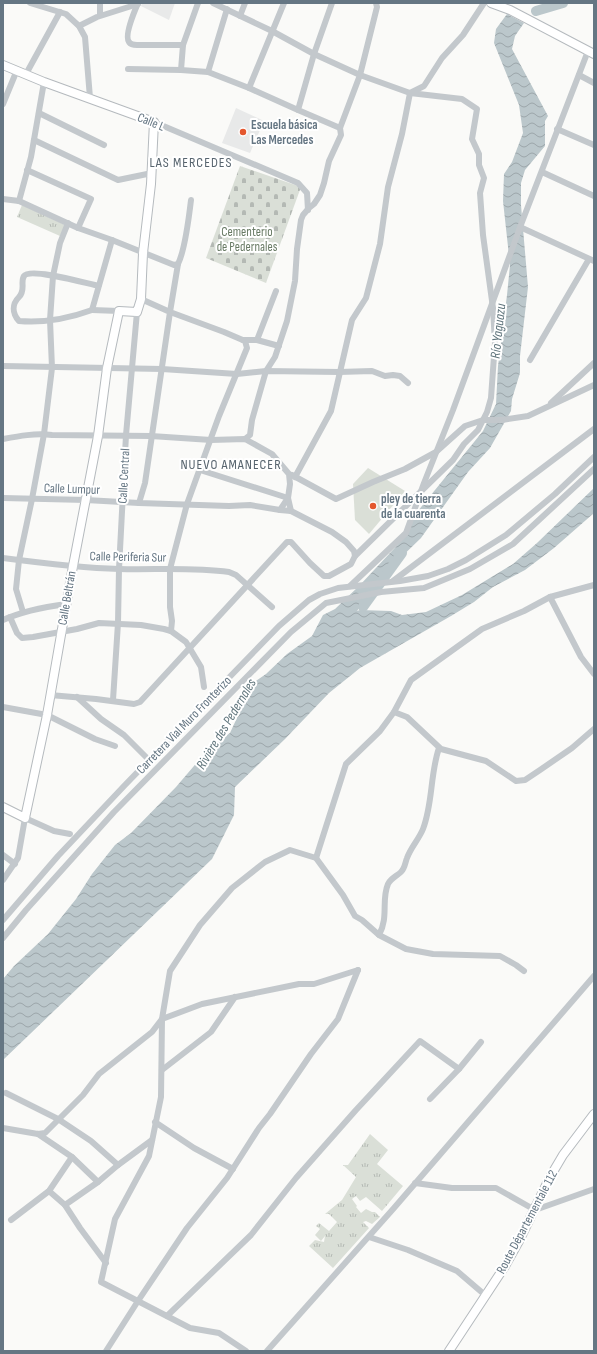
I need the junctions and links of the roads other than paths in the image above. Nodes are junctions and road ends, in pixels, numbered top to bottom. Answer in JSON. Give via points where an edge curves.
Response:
{"nodes":[{"id":1,"x":31,"y":3,"type":"edge"},
{"id":2,"x":100,"y":3,"type":"edge"},
{"id":3,"x":198,"y":3,"type":"edge"},
{"id":4,"x":213,"y":3,"type":"edge"},
{"id":5,"x":245,"y":3,"type":"edge"},
{"id":6,"x":284,"y":3,"type":"edge"},
{"id":7,"x":332,"y":3,"type":"edge"},
{"id":8,"x":376,"y":3,"type":"edge"},
{"id":9,"x":484,"y":3,"type":"edge"},
{"id":10,"x":491,"y":3,"type":"edge"},
{"id":11,"x":138,"y":4,"type":"edge"},
{"id":12,"x":227,"y":9,"type":"junction"},
{"id":13,"x":60,"y":12,"type":"junction"},
{"id":14,"x":100,"y":15,"type":"junction"},
{"id":15,"x":240,"y":16,"type":"junction"},
{"id":16,"x":79,"y":26,"type":"junction"},
{"id":17,"x":272,"y":32,"type":"junction"},
{"id":18,"x":183,"y":45,"type":"junction"},
{"id":19,"x":591,"y":52,"type":"edge"},
{"id":20,"x":314,"y":54,"type":"junction"},
{"id":21,"x":3,"y":65,"type":"edge"},
{"id":22,"x":128,"y":69,"type":"dead end"},
{"id":23,"x":17,"y":70,"type":"junction"},
{"id":24,"x":181,"y":70,"type":"junction"},
{"id":25,"x":208,"y":72,"type":"junction"},
{"id":26,"x":26,"y":74,"type":"junction"},
{"id":27,"x":360,"y":75,"type":"junction"},
{"id":28,"x":579,"y":75,"type":"junction"},
{"id":29,"x":44,"y":82,"type":"junction"},
{"id":30,"x":594,"y":83,"type":"edge"},
{"id":31,"x":249,"y":88,"type":"junction"},
{"id":32,"x":410,"y":94,"type":"junction"},
{"id":33,"x":90,"y":98,"type":"junction"},
{"id":34,"x":3,"y":104,"type":"edge"},
{"id":35,"x":298,"y":110,"type":"junction"},
{"id":36,"x":39,"y":113,"type":"junction"},
{"id":37,"x":154,"y":122,"type":"junction"},
{"id":38,"x":340,"y":128,"type":"junction"},
{"id":39,"x":557,"y":129,"type":"dead end"},
{"id":40,"x":34,"y":140,"type":"junction"},
{"id":41,"x":104,"y":145,"type":"dead end"},
{"id":42,"x":594,"y":145,"type":"edge"},
{"id":43,"x":27,"y":170,"type":"junction"},
{"id":44,"x":542,"y":172,"type":"junction"},
{"id":45,"x":152,"y":173,"type":"junction"},
{"id":46,"x":594,"y":196,"type":"edge"},
{"id":47,"x":3,"y":199,"type":"edge"},
{"id":48,"x":191,"y":200,"type":"dead end"},
{"id":49,"x":19,"y":202,"type":"junction"},
{"id":50,"x":308,"y":210,"type":"junction"},
{"id":51,"x":68,"y":223,"type":"junction"},
{"id":52,"x":520,"y":227,"type":"junction"},
{"id":53,"x":78,"y":228,"type":"junction"},
{"id":54,"x":112,"y":240,"type":"junction"},
{"id":55,"x":143,"y":253,"type":"junction"},
{"id":56,"x":592,"y":260,"type":"edge"},
{"id":57,"x":178,"y":264,"type":"junction"},
{"id":58,"x":53,"y":276,"type":"junction"},
{"id":59,"x":99,"y":286,"type":"junction"},
{"id":60,"x":276,"y":291,"type":"dead end"},
{"id":61,"x":141,"y":300,"type":"junction"},
{"id":62,"x":92,"y":310,"type":"junction"},
{"id":63,"x":119,"y":311,"type":"junction"},
{"id":64,"x":136,"y":312,"type":"junction"},
{"id":65,"x":170,"y":312,"type":"junction"},
{"id":66,"x":50,"y":320,"type":"junction"},
{"id":67,"x":243,"y":340,"type":"junction"},
{"id":68,"x":257,"y":340,"type":"junction"},
{"id":69,"x":279,"y":346,"type":"junction"},
{"id":70,"x":530,"y":360,"type":"dead end"},
{"id":71,"x":594,"y":363,"type":"edge"},
{"id":72,"x":3,"y":366,"type":"edge"},
{"id":73,"x":52,"y":368,"type":"junction"},
{"id":74,"x":107,"y":368,"type":"junction"},
{"id":75,"x":131,"y":369,"type":"junction"},
{"id":76,"x":162,"y":369,"type":"junction"},
{"id":77,"x":266,"y":371,"type":"junction"},
{"id":78,"x":339,"y":372,"type":"junction"},
{"id":79,"x":237,"y":374,"type":"junction"},
{"id":80,"x":408,"y":383,"type":"dead end"},
{"id":81,"x":594,"y":385,"type":"edge"},
{"id":82,"x":546,"y":408,"type":"junction"},
{"id":83,"x":483,"y":420,"type":"junction"},
{"id":84,"x":594,"y":429,"type":"edge"},
{"id":85,"x":44,"y":434,"type":"junction"},
{"id":86,"x":98,"y":436,"type":"junction"},
{"id":87,"x":126,"y":436,"type":"junction"},
{"id":88,"x":151,"y":436,"type":"junction"},
{"id":89,"x":3,"y":439,"type":"edge"},
{"id":90,"x":245,"y":439,"type":"junction"},
{"id":91,"x":211,"y":440,"type":"junction"},
{"id":92,"x":436,"y":452,"type":"junction"},
{"id":93,"x":594,"y":457,"type":"edge"},
{"id":94,"x":594,"y":469,"type":"edge"},
{"id":95,"x":200,"y":470,"type":"junction"},
{"id":96,"x":289,"y":474,"type":"junction"},
{"id":97,"x":295,"y":477,"type":"junction"},
{"id":98,"x":3,"y":498,"type":"edge"},
{"id":99,"x":288,"y":498,"type":"junction"},
{"id":100,"x":32,"y":499,"type":"junction"},
{"id":101,"x":86,"y":500,"type":"junction"},
{"id":102,"x":123,"y":503,"type":"junction"},
{"id":103,"x":139,"y":503,"type":"junction"},
{"id":104,"x":188,"y":504,"type":"junction"},
{"id":105,"x":280,"y":510,"type":"junction"},
{"id":106,"x":292,"y":511,"type":"junction"},
{"id":107,"x":355,"y":556,"type":"junction"},
{"id":108,"x":3,"y":558,"type":"edge"},
{"id":109,"x":19,"y":560,"type":"junction"},
{"id":110,"x":73,"y":566,"type":"junction"},
{"id":111,"x":119,"y":569,"type":"junction"},
{"id":112,"x":170,"y":569,"type":"junction"},
{"id":113,"x":393,"y":581,"type":"junction"},
{"id":114,"x":248,"y":585,"type":"junction"},
{"id":115,"x":594,"y":585,"type":"edge"},
{"id":116,"x":350,"y":586,"type":"junction"},
{"id":117,"x":550,"y":597,"type":"junction"},
{"id":118,"x":66,"y":604,"type":"junction"},
{"id":119,"x":272,"y":607,"type":"dead end"},
{"id":120,"x":23,"y":612,"type":"junction"},
{"id":121,"x":10,"y":617,"type":"junction"},
{"id":122,"x":3,"y":620,"type":"edge"},
{"id":123,"x":118,"y":623,"type":"junction"},
{"id":124,"x":171,"y":631,"type":"junction"},
{"id":125,"x":61,"y":632,"type":"junction"},
{"id":126,"x":189,"y":649,"type":"junction"},
{"id":127,"x":594,"y":674,"type":"edge"},
{"id":128,"x":204,"y":687,"type":"dead end"},
{"id":129,"x":50,"y":696,"type":"junction"},
{"id":130,"x":76,"y":697,"type":"junction"},
{"id":131,"x":113,"y":700,"type":"junction"},
{"id":132,"x":3,"y":707,"type":"edge"},
{"id":133,"x":394,"y":712,"type":"junction"},
{"id":134,"x":47,"y":715,"type":"junction"},
{"id":135,"x":594,"y":729,"type":"edge"},
{"id":136,"x":115,"y":746,"type":"dead end"},
{"id":137,"x":439,"y":748,"type":"junction"},
{"id":138,"x":149,"y":760,"type":"junction"},
{"id":139,"x":3,"y":807,"type":"edge"},
{"id":140,"x":25,"y":818,"type":"junction"},
{"id":141,"x":70,"y":834,"type":"dead end"},
{"id":142,"x":3,"y":855,"type":"edge"},
{"id":143,"x":316,"y":858,"type":"junction"},
{"id":144,"x":15,"y":864,"type":"junction"},
{"id":145,"x":3,"y":880,"type":"edge"},
{"id":146,"x":3,"y":920,"type":"edge"},
{"id":147,"x":379,"y":935,"type":"junction"},
{"id":148,"x":3,"y":938,"type":"edge"},
{"id":149,"x":524,"y":971,"type":"dead end"},
{"id":150,"x":594,"y":976,"type":"edge"},
{"id":151,"x":235,"y":997,"type":"junction"},
{"id":152,"x":162,"y":1018,"type":"junction"},
{"id":153,"x":481,"y":1042,"type":"dead end"},
{"id":154,"x":459,"y":1069,"type":"junction"},
{"id":155,"x":162,"y":1070,"type":"junction"},
{"id":156,"x":6,"y":1093,"type":"dead end"},
{"id":157,"x":430,"y":1099,"type":"dead end"},
{"id":158,"x":594,"y":1114,"type":"edge"},
{"id":159,"x":58,"y":1119,"type":"junction"},
{"id":160,"x":155,"y":1122,"type":"junction"},
{"id":161,"x":3,"y":1128,"type":"edge"},
{"id":162,"x":38,"y":1134,"type":"junction"},
{"id":163,"x":152,"y":1140,"type":"junction"},
{"id":164,"x":72,"y":1157,"type":"junction"},
{"id":165,"x":118,"y":1165,"type":"junction"},
{"id":166,"x":233,"y":1169,"type":"junction"},
{"id":167,"x":98,"y":1182,"type":"junction"},
{"id":168,"x":415,"y":1183,"type":"junction"},
{"id":169,"x":594,"y":1189,"type":"edge"},
{"id":170,"x":49,"y":1191,"type":"junction"},
{"id":171,"x":64,"y":1205,"type":"junction"},
{"id":172,"x":535,"y":1210,"type":"junction"},
{"id":173,"x":11,"y":1220,"type":"dead end"},
{"id":174,"x":368,"y":1237,"type":"junction"},
{"id":175,"x":106,"y":1263,"type":"junction"},
{"id":176,"x":485,"y":1296,"type":"junction"},
{"id":177,"x":138,"y":1301,"type":"junction"},
{"id":178,"x":167,"y":1316,"type":"junction"},
{"id":179,"x":106,"y":1351,"type":"edge"},
{"id":180,"x":246,"y":1351,"type":"edge"},
{"id":181,"x":267,"y":1351,"type":"edge"},
{"id":182,"x":448,"y":1351,"type":"edge"}],
"edges":[{"from":1,"to":13,"type":"street"},
{"from":2,"to":14,"type":"street"},
{"from":3,"to":18,"type":"street"},
{"from":4,"to":12,"type":"street"},
{"from":5,"to":15,"type":"street"},
{"from":6,"to":17,"type":"street"},
{"from":7,"to":20,"type":"street"},
{"from":8,"to":27,"type":"street"},
{"from":9,"to":32,"type":"street","via":[[424,86]]},
{"from":10,"to":19,"type":"main road","via":[[510,10]]},
{"from":11,"to":14,"type":"street"},
{"from":11,"to":18,"type":"street","via":[[127,35],[128,42],[137,45]]},
{"from":12,"to":15,"type":"street"},
{"from":12,"to":25,"type":"street"},
{"from":13,"to":16,"type":"street"},
{"from":13,"to":26,"type":"street"},
{"from":14,"to":16,"type":"street"},
{"from":15,"to":17,"type":"street"},
{"from":16,"to":33,"type":"street","via":[[85,37]]},
{"from":17,"to":20,"type":"street"},
{"from":17,"to":31,"type":"street"},
{"from":18,"to":24,"type":"street"},
{"from":19,"to":28,"type":"street"},
{"from":20,"to":27,"type":"street"},
{"from":20,"to":35,"type":"street"},
{"from":21,"to":23,"type":"main road","name":"Calle L"},
{"from":22,"to":24,"type":"street"},
{"from":23,"to":26,"type":"main road","name":"Calle L"},
{"from":23,"to":34,"type":"street"},
{"from":24,"to":25,"type":"street"},
{"from":25,"to":31,"type":"street"},
{"from":26,"to":29,"type":"main road","name":"Calle L"},
{"from":27,"to":32,"type":"street"},
{"from":27,"to":38,"type":"street"},
{"from":28,"to":30,"type":"street"},
{"from":28,"to":44,"type":"street"},
{"from":29,"to":33,"type":"main road","name":"Calle L"},
{"from":29,"to":36,"type":"street"},
{"from":31,"to":35,"type":"street"},
{"from":32,"to":78,"type":"street","via":[[388,187],[380,244],[366,298],[352,320]]},
{"from":32,"to":83,"type":"street","via":[[462,99],[477,109],[472,139],[479,154],[479,165],[484,178],[480,193],[495,343],[491,398]]},
{"from":33,"to":37,"type":"main road","name":"Calle L"},
{"from":35,"to":38,"type":"street"},
{"from":36,"to":40,"type":"street"},
{"from":36,"to":41,"type":"street"},
{"from":37,"to":45,"type":"main road","name":"Calle Central"},
{"from":37,"to":50,"type":"street","name":"Calle L","via":[[298,183],[307,193]]},
{"from":38,"to":50,"type":"street","via":[[341,135],[329,161],[322,190]]},
{"from":39,"to":42,"type":"street"},
{"from":40,"to":43,"type":"street"},
{"from":40,"to":45,"type":"street","via":[[118,180]]},
{"from":43,"to":49,"type":"street"},
{"from":43,"to":53,"type":"street","via":[[91,200]]},
{"from":44,"to":46,"type":"street"},
{"from":44,"to":52,"type":"street"},
{"from":45,"to":55,"type":"main road","name":"Calle Central"},
{"from":47,"to":49,"type":"street"},
{"from":48,"to":57,"type":"street","via":[[190,216]]},
{"from":49,"to":51,"type":"street"},
{"from":50,"to":69,"type":"street","via":[[301,220],[293,296]]},
{"from":51,"to":53,"type":"street"},
{"from":51,"to":58,"type":"street","via":[[60,243]]},
{"from":52,"to":56,"type":"street"},
{"from":52,"to":92,"type":"street"},
{"from":53,"to":54,"type":"street"},
{"from":54,"to":55,"type":"street"},
{"from":54,"to":59,"type":"street"},
{"from":55,"to":57,"type":"street","via":[[171,265]]},
{"from":55,"to":61,"type":"main road","name":"Calle Central"},
{"from":56,"to":70,"type":"street"},
{"from":57,"to":65,"type":"street"},
{"from":58,"to":59,"type":"street"},
{"from":58,"to":66,"type":"street"},
{"from":58,"to":66,"type":"street","via":[[33,273],[25,275],[23,290],[14,306],[15,317],[19,321]]},
{"from":59,"to":62,"type":"street"},
{"from":60,"to":68,"type":"street"},
{"from":61,"to":64,"type":"main road","name":"Calle Central"},
{"from":61,"to":65,"type":"street"},
{"from":62,"to":63,"type":"street"},
{"from":62,"to":66,"type":"street"},
{"from":63,"to":64,"type":"main road"},
{"from":63,"to":74,"type":"main road","name":"Calle Beltrán"},
{"from":64,"to":75,"type":"street","name":"Calle Central"},
{"from":65,"to":67,"type":"street"},
{"from":65,"to":76,"type":"street"},
{"from":66,"to":73,"type":"street"},
{"from":67,"to":68,"type":"street"},
{"from":67,"to":79,"type":"street","via":[[247,348]]},
{"from":68,"to":69,"type":"street"},
{"from":69,"to":77,"type":"street"},
{"from":71,"to":82,"type":"street"},
{"from":72,"to":73,"type":"street"},
{"from":73,"to":74,"type":"street"},
{"from":73,"to":85,"type":"street"},
{"from":74,"to":75,"type":"street"},
{"from":74,"to":86,"type":"main road","name":"Calle Beltrán"},
{"from":75,"to":76,"type":"street"},
{"from":75,"to":87,"type":"street","name":"Calle Central"},
{"from":76,"to":79,"type":"street"},
{"from":76,"to":88,"type":"street"},
{"from":77,"to":78,"type":"street"},
{"from":77,"to":79,"type":"street"},
{"from":77,"to":90,"type":"street","via":[[250,435]]},
{"from":78,"to":80,"type":"street","via":[[372,370],[385,376],[400,376]]},
{"from":78,"to":97,"type":"street","via":[[331,411]]},
{"from":79,"to":91,"type":"street"},
{"from":81,"to":82,"type":"street"},
{"from":82,"to":83,"type":"street","via":[[528,416]]},
{"from":83,"to":92,"type":"street","via":[[465,426]]},
{"from":83,"to":107,"type":"street","via":[[478,430],[452,460]]},
{"from":84,"to":113,"type":"street"},
{"from":85,"to":86,"type":"street"},
{"from":85,"to":89,"type":"street"},
{"from":85,"to":100,"type":"street"},
{"from":86,"to":87,"type":"street"},
{"from":86,"to":101,"type":"main road","name":"Calle Beltrán"},
{"from":87,"to":88,"type":"street"},
{"from":87,"to":102,"type":"street","name":"Calle Central"},
{"from":88,"to":91,"type":"street"},
{"from":88,"to":103,"type":"street","via":[[145,483]]},
{"from":90,"to":91,"type":"street"},
{"from":90,"to":96,"type":"street","via":[[272,454]]},
{"from":91,"to":95,"type":"street"},
{"from":92,"to":97,"type":"street","via":[[336,500]]},
{"from":92,"to":116,"type":"street","via":[[406,533]]},
{"from":93,"to":113,"type":"street","name":"Carretera Vial Muro Fronterizo","via":[[506,535],[466,560],[428,576]]},
{"from":94,"to":148,"type":"street","name":"Carretera Vial Muro Fronterizo","via":[[513,544],[470,568],[424,588],[381,592],[326,603],[291,632],[114,812]]},
{"from":95,"to":99,"type":"street"},
{"from":95,"to":104,"type":"street"},
{"from":96,"to":97,"type":"street"},
{"from":96,"to":99,"type":"street"},
{"from":98,"to":100,"type":"street","name":"Calle Lumpur"},
{"from":99,"to":105,"type":"street"},
{"from":99,"to":106,"type":"street"},
{"from":100,"to":101,"type":"street","name":"Calle Lumpur"},
{"from":100,"to":109,"type":"street"},
{"from":101,"to":102,"type":"street","name":"Calle Lumpur"},
{"from":101,"to":110,"type":"main road","name":"Calle Beltrán"},
{"from":102,"to":103,"type":"street","name":"Calle Lumpur"},
{"from":102,"to":111,"type":"street","name":"Calle Central"},
{"from":103,"to":104,"type":"street","name":"Calle Lumpur"},
{"from":104,"to":105,"type":"street","name":"Calle Lumpur","via":[[250,505]]},
{"from":104,"to":112,"type":"street"},
{"from":105,"to":106,"type":"street","name":"Calle Lumpur"},
{"from":106,"to":107,"type":"street","via":[[346,542]]},
{"from":107,"to":114,"type":"street","via":[[350,564],[330,576],[324,576],[291,542],[287,542]]},
{"from":108,"to":109,"type":"street","name":"Calle Periferia Sur"},
{"from":109,"to":110,"type":"street","name":"Calle Periferia Sur"},
{"from":109,"to":120,"type":"street","via":[[16,589]]},
{"from":110,"to":111,"type":"street","name":"Calle Periferia Sur"},
{"from":110,"to":118,"type":"main road","name":"Calle Beltrán"},
{"from":111,"to":112,"type":"street","name":"Calle Periferia Sur"},
{"from":111,"to":123,"type":"street","name":"Calle Central"},
{"from":112,"to":114,"type":"street","name":"Calle Periferia Sur","via":[[229,572]]},
{"from":112,"to":124,"type":"street"},
{"from":113,"to":116,"type":"street","name":"Carretera Vial Muro Fronterizo"},
{"from":114,"to":119,"type":"street","name":"Calle Periferia Sur"},
{"from":114,"to":126,"type":"street"},
{"from":115,"to":117,"type":"street"},
{"from":116,"to":138,"type":"street","name":"Carretera Vial Muro Fronterizo","via":[[320,594],[309,600],[279,626]]},
{"from":117,"to":127,"type":"street","via":[[581,656]]},
{"from":117,"to":133,"type":"street","via":[[482,629],[411,680]]},
{"from":118,"to":120,"type":"street"},
{"from":118,"to":125,"type":"main road","name":"Calle Beltrán"},
{"from":120,"to":121,"type":"street"},
{"from":121,"to":122,"type":"street"},
{"from":121,"to":125,"type":"street","via":[[22,638]]},
{"from":123,"to":124,"type":"street"},
{"from":123,"to":125,"type":"street","via":[[99,623]]},
{"from":123,"to":131,"type":"street","name":"Calle Central"},
{"from":124,"to":126,"type":"street","via":[[183,639]]},
{"from":125,"to":129,"type":"main road","name":"Calle Beltrán"},
{"from":126,"to":128,"type":"street","via":[[201,668]]},
{"from":126,"to":131,"type":"street","via":[[140,702],[134,704]]},
{"from":129,"to":130,"type":"street"},
{"from":129,"to":134,"type":"main road","name":"Calle Beltrán"},
{"from":130,"to":131,"type":"street"},
{"from":130,"to":138,"type":"street","via":[[124,735]]},
{"from":132,"to":134,"type":"street"},
{"from":133,"to":137,"type":"street","via":[[407,717]]},
{"from":133,"to":143,"type":"street","via":[[380,731],[346,764]]},
{"from":134,"to":136,"type":"street"},
{"from":134,"to":140,"type":"main road","name":"Calle Beltrán"},
{"from":135,"to":137,"type":"street","via":[[572,748],[525,780],[516,780],[486,761]]},
{"from":137,"to":147,"type":"street","via":[[429,809],[423,829],[411,849],[405,867],[388,884],[385,919]]},
{"from":138,"to":146,"type":"street","name":"Carretera Vial Muro Fronterizo","via":[[58,856]]},
{"from":139,"to":140,"type":"main road"},
{"from":140,"to":141,"type":"street","via":[[54,831]]},
{"from":140,"to":144,"type":"street","name":"Calle Beltrán"},
{"from":142,"to":144,"type":"street"},
{"from":143,"to":147,"type":"street","via":[[355,916]]},
{"from":143,"to":152,"type":"street","via":[[290,850],[264,862],[232,888],[200,925],[170,971]]},
{"from":144,"to":145,"type":"street","name":"Calle Beltrán"},
{"from":147,"to":149,"type":"street","via":[[406,949],[433,954],[500,956]]},
{"from":150,"to":168,"type":"street"},
{"from":151,"to":152,"type":"street","via":[[202,1004]]},
{"from":151,"to":155,"type":"street","via":[[211,1032]]},
{"from":151,"to":166,"type":"street","via":[[299,984],[314,984],[358,970],[338,1019],[310,1054]]},
{"from":152,"to":155,"type":"street"},
{"from":152,"to":159,"type":"street","via":[[152,1032],[99,1074],[83,1095]]},
{"from":153,"to":154,"type":"street"},
{"from":154,"to":157,"type":"street"},
{"from":154,"to":178,"type":"street","via":[[420,1040],[296,1178],[251,1235]]},
{"from":155,"to":160,"type":"street","via":[[161,1097]]},
{"from":156,"to":159,"type":"street"},
{"from":158,"to":172,"type":"main road","name":"Route Départementale 112","via":[[550,1177]]},
{"from":159,"to":162,"type":"street","via":[[45,1133]]},
{"from":159,"to":165,"type":"street","via":[[90,1141]]},
{"from":160,"to":163,"type":"street"},
{"from":160,"to":166,"type":"street","via":[[194,1148]]},
{"from":161,"to":162,"type":"street"},
{"from":162,"to":164,"type":"street"},
{"from":163,"to":165,"type":"street"},
{"from":163,"to":175,"type":"street","via":[[149,1156],[115,1219]]},
{"from":164,"to":167,"type":"street"},
{"from":164,"to":170,"type":"street"},
{"from":165,"to":167,"type":"street"},
{"from":166,"to":177,"type":"street","via":[[187,1228]]},
{"from":167,"to":171,"type":"street"},
{"from":168,"to":172,"type":"street","via":[[452,1188],[496,1188]]},
{"from":168,"to":174,"type":"street"},
{"from":169,"to":172,"type":"street"},
{"from":170,"to":171,"type":"street"},
{"from":170,"to":173,"type":"street"},
{"from":171,"to":175,"type":"street"},
{"from":172,"to":176,"type":"main road","name":"Route Départementale 112"},
{"from":174,"to":176,"type":"street","via":[[458,1271]]},
{"from":174,"to":181,"type":"street"},
{"from":175,"to":177,"type":"street","via":[[102,1282]]},
{"from":176,"to":182,"type":"main road","name":"Route Départementale 112"},
{"from":177,"to":178,"type":"street"},
{"from":177,"to":179,"type":"street"},
{"from":178,"to":180,"type":"street","via":[[190,1328],[219,1333]]}]}
